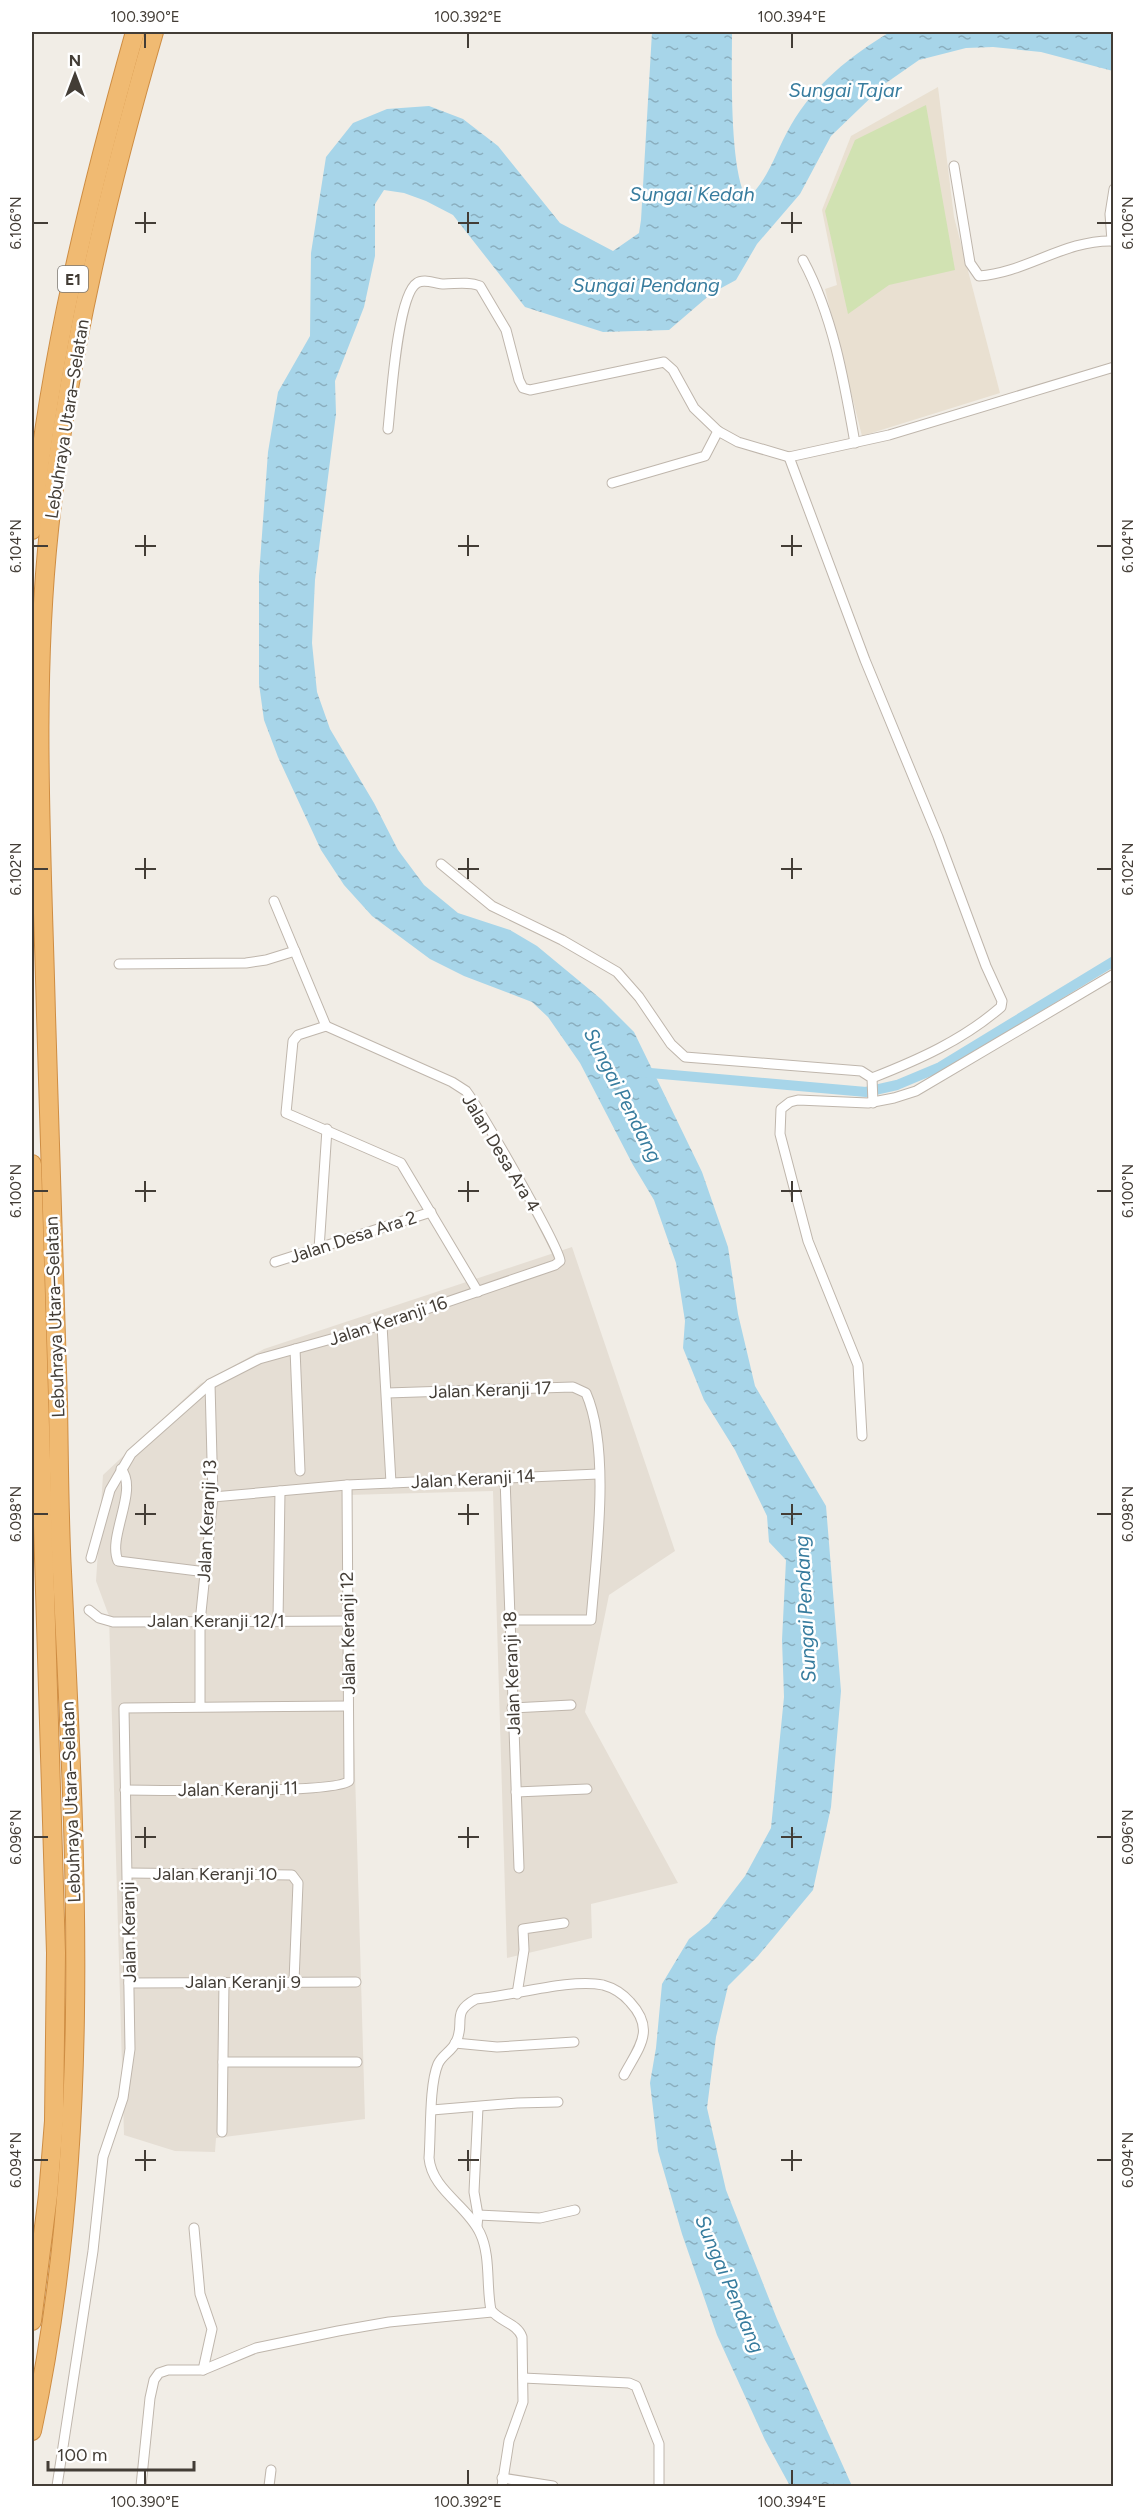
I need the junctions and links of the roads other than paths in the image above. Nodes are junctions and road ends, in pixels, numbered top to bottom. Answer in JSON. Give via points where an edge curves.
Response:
{"nodes":[{"id":1,"x":135,"y":32,"type":"edge"},
{"id":2,"x":154,"y":32,"type":"edge"},
{"id":3,"x":954,"y":166,"type":"dead end"},
{"id":4,"x":1113,"y":189,"type":"edge"},
{"id":5,"x":1113,"y":241,"type":"edge"},
{"id":6,"x":803,"y":260,"type":"dead end"},
{"id":7,"x":1113,"y":367,"type":"edge"},
{"id":8,"x":388,"y":429,"type":"dead end"},
{"id":9,"x":718,"y":432,"type":"junction"},
{"id":10,"x":855,"y":443,"type":"junction"},
{"id":11,"x":789,"y":457,"type":"junction"},
{"id":12,"x":612,"y":483,"type":"dead end"},
{"id":13,"x":32,"y":530,"type":"edge"},
{"id":14,"x":441,"y":864,"type":"dead end"},
{"id":15,"x":274,"y":900,"type":"dead end"},
{"id":16,"x":295,"y":951,"type":"junction"},
{"id":17,"x":119,"y":964,"type":"dead end"},
{"id":18,"x":1113,"y":974,"type":"edge"},
{"id":19,"x":326,"y":1026,"type":"junction"},
{"id":20,"x":872,"y":1080,"type":"junction"},
{"id":21,"x":872,"y":1098,"type":"junction"},
{"id":22,"x":327,"y":1130,"type":"junction"},
{"id":23,"x":32,"y":1164,"type":"edge"},
{"id":24,"x":431,"y":1212,"type":"junction"},
{"id":25,"x":319,"y":1249,"type":"junction"},
{"id":26,"x":560,"y":1254,"type":"joint"},
{"id":27,"x":275,"y":1262,"type":"dead end"},
{"id":28,"x":478,"y":1292,"type":"junction"},
{"id":29,"x":382,"y":1324,"type":"junction"},
{"id":30,"x":295,"y":1349,"type":"junction"},
{"id":31,"x":210,"y":1384,"type":"junction"},
{"id":32,"x":387,"y":1393,"type":"junction"},
{"id":33,"x":862,"y":1436,"type":"dead end"},
{"id":34,"x":121,"y":1469,"type":"junction"},
{"id":35,"x":300,"y":1471,"type":"dead end"},
{"id":36,"x":598,"y":1474,"type":"junction"},
{"id":37,"x":505,"y":1478,"type":"junction"},
{"id":38,"x":391,"y":1483,"type":"junction"},
{"id":39,"x":347,"y":1485,"type":"junction"},
{"id":40,"x":280,"y":1491,"type":"junction"},
{"id":41,"x":213,"y":1497,"type":"junction"},
{"id":42,"x":91,"y":1558,"type":"dead end"},
{"id":43,"x":206,"y":1572,"type":"junction"},
{"id":44,"x":89,"y":1610,"type":"dead end"},
{"id":45,"x":510,"y":1620,"type":"junction"},
{"id":46,"x":278,"y":1621,"type":"junction"},
{"id":47,"x":347,"y":1621,"type":"junction"},
{"id":48,"x":200,"y":1622,"type":"junction"},
{"id":49,"x":572,"y":1705,"type":"dead end"},
{"id":50,"x":200,"y":1706,"type":"junction"},
{"id":51,"x":348,"y":1706,"type":"junction"},
{"id":52,"x":513,"y":1708,"type":"junction"},
{"id":53,"x":349,"y":1781,"type":"joint"},
{"id":54,"x":587,"y":1789,"type":"dead end"},
{"id":55,"x":125,"y":1790,"type":"junction"},
{"id":56,"x":516,"y":1792,"type":"junction"},
{"id":57,"x":519,"y":1868,"type":"dead end"},
{"id":58,"x":128,"y":1874,"type":"junction"},
{"id":59,"x":564,"y":1923,"type":"dead end"},
{"id":60,"x":294,"y":1981,"type":"junction"},
{"id":61,"x":225,"y":1982,"type":"junction"},
{"id":62,"x":356,"y":1982,"type":"dead end"},
{"id":63,"x":129,"y":1983,"type":"junction"},
{"id":64,"x":517,"y":1994,"type":"junction"},
{"id":65,"x":574,"y":2042,"type":"dead end"},
{"id":66,"x":455,"y":2043,"type":"junction"},
{"id":67,"x":223,"y":2062,"type":"junction"},
{"id":68,"x":357,"y":2062,"type":"dead end"},
{"id":69,"x":624,"y":2075,"type":"dead end"},
{"id":70,"x":558,"y":2102,"type":"dead end"},
{"id":71,"x":478,"y":2107,"type":"junction"},
{"id":72,"x":432,"y":2110,"type":"junction"},
{"id":73,"x":222,"y":2132,"type":"dead end"},
{"id":74,"x":574,"y":2210,"type":"dead end"},
{"id":75,"x":478,"y":2215,"type":"junction"},
{"id":76,"x":477,"y":2226,"type":"junction"},
{"id":77,"x":194,"y":2228,"type":"dead end"},
{"id":78,"x":492,"y":2312,"type":"junction"},
{"id":79,"x":32,"y":2321,"type":"edge"},
{"id":80,"x":203,"y":2370,"type":"junction"},
{"id":81,"x":523,"y":2378,"type":"junction"},
{"id":82,"x":32,"y":2431,"type":"edge"},
{"id":83,"x":271,"y":2470,"type":"dead end"},
{"id":84,"x":502,"y":2482,"type":"edge"},
{"id":85,"x":57,"y":2487,"type":"edge"},
{"id":86,"x":141,"y":2487,"type":"edge"},
{"id":87,"x":269,"y":2487,"type":"edge"},
{"id":88,"x":554,"y":2487,"type":"edge"},
{"id":89,"x":659,"y":2487,"type":"edge"}],
"edges":[{"from":1,"to":13,"type":"highway","name":"Lebuhraya Utara–Selatan","number":"E1","via":[[97,172],[68,302]]},
{"from":2,"to":82,"type":"highway","name":"Lebuhraya Utara–Selatan","number":"E1","via":[[106,212],[77,348],[50,529],[42,628],[40,803],[46,1076],[73,1848],[74,2052],[72,2139],[62,2244]]},
{"from":3,"to":5,"type":"street","via":[[970,263],[979,276],[1081,243]]},
{"from":4,"to":5,"type":"street"},
{"from":6,"to":10,"type":"street","via":[[821,298],[842,371]]},
{"from":7,"to":10,"type":"street"},
{"from":8,"to":9,"type":"street","via":[[401,314],[411,290],[422,281],[480,286],[506,330],[523,388],[530,390],[664,362],[673,370],[694,408]]},
{"from":9,"to":11,"type":"street"},
{"from":9,"to":12,"type":"street","via":[[705,456]]},
{"from":10,"to":11,"type":"street"},
{"from":11,"to":20,"type":"street","via":[[1002,1001],[999,1009],[946,1045]]},
{"from":14,"to":20,"type":"street","via":[[492,906],[617,972],[685,1057],[854,1070],[867,1073]]},
{"from":15,"to":16,"type":"street"},
{"from":16,"to":17,"type":"street","via":[[246,963]]},
{"from":16,"to":19,"type":"street"},
{"from":18,"to":21,"type":"street","via":[[932,1083],[906,1095]]},
{"from":19,"to":22,"type":"street","via":[[298,1035],[292,1041],[286,1113]]},
{"from":19,"to":26,"type":"street","name":"Jalan Desa Ara 4","via":[[466,1091]]},
{"from":20,"to":21,"type":"street"},
{"from":21,"to":33,"type":"street","via":[[798,1100],[785,1105],[779,1116],[782,1145],[808,1241],[858,1365]]},
{"from":22,"to":24,"type":"street","via":[[401,1163]]},
{"from":22,"to":25,"type":"street"},
{"from":23,"to":79,"type":"highway","name":"Lebuhraya Utara–Selatan","via":[[56,2065],[48,2195]]},
{"from":24,"to":25,"type":"street","name":"Jalan Desa Ara 2"},
{"from":24,"to":28,"type":"street"},
{"from":25,"to":27,"type":"street","name":"Jalan Desa Ara 2"},
{"from":26,"to":28,"type":"street","name":"Jalan Keranji 16","via":[[555,1265]]},
{"from":28,"to":29,"type":"street","name":"Jalan Keranji 16"},
{"from":29,"to":30,"type":"street","name":"Jalan Keranji 16"},
{"from":29,"to":32,"type":"street"},
{"from":30,"to":31,"type":"street","name":"Jalan Keranji 16","via":[[259,1359]]},
{"from":30,"to":35,"type":"street"},
{"from":31,"to":34,"type":"street","name":"Jalan Keranji 16","via":[[131,1454]]},
{"from":31,"to":41,"type":"street","name":"Jalan Keranji 13"},
{"from":32,"to":36,"type":"street","name":"Jalan Keranji 17","via":[[583,1390],[596,1430]]},
{"from":32,"to":38,"type":"street"},
{"from":34,"to":42,"type":"street","name":"Jalan Keranji 16","via":[[107,1498]]},
{"from":34,"to":43,"type":"street","via":[[126,1486],[115,1547],[118,1561]]},
{"from":36,"to":37,"type":"street","name":"Jalan Keranji 14"},
{"from":36,"to":45,"type":"street","via":[[599,1516],[591,1620]]},
{"from":37,"to":38,"type":"street","name":"Jalan Keranji 14"},
{"from":37,"to":45,"type":"street","name":"Jalan Keranji 18"},
{"from":38,"to":39,"type":"street","name":"Jalan Keranji 14"},
{"from":39,"to":40,"type":"street","name":"Jalan Keranji 14"},
{"from":39,"to":47,"type":"street","name":"Jalan Keranji 12"},
{"from":40,"to":41,"type":"street","name":"Jalan Keranji 14"},
{"from":40,"to":46,"type":"street"},
{"from":41,"to":43,"type":"street","name":"Jalan Keranji 13"},
{"from":43,"to":48,"type":"street","name":"Jalan Keranji 13"},
{"from":44,"to":48,"type":"street","name":"Jalan Keranji 12/1","via":[[113,1622]]},
{"from":45,"to":52,"type":"street","name":"Jalan Keranji 18"},
{"from":46,"to":47,"type":"street","name":"Jalan Keranji 12/1"},
{"from":46,"to":48,"type":"street","name":"Jalan Keranji 12/1"},
{"from":47,"to":51,"type":"street","name":"Jalan Keranji 12"},
{"from":48,"to":50,"type":"street","name":"Jalan Keranji 13"},
{"from":49,"to":52,"type":"street"},
{"from":50,"to":51,"type":"street"},
{"from":50,"to":55,"type":"street","name":"Jalan Keranji","via":[[129,1706],[124,1711]]},
{"from":51,"to":53,"type":"street","name":"Jalan Keranji 12"},
{"from":52,"to":56,"type":"street","name":"Jalan Keranji 18"},
{"from":53,"to":55,"type":"street","name":"Jalan Keranji 11","via":[[326,1787]]},
{"from":54,"to":56,"type":"street"},
{"from":55,"to":58,"type":"street","name":"Jalan Keranji"},
{"from":56,"to":57,"type":"street","name":"Jalan Keranji 18"},
{"from":58,"to":60,"type":"street","name":"Jalan Keranji 10","via":[[294,1877],[298,1883]]},
{"from":58,"to":63,"type":"street","name":"Jalan Keranji"},
{"from":59,"to":64,"type":"street","via":[[523,1929]]},
{"from":60,"to":61,"type":"street","name":"Jalan Keranji 9"},
{"from":60,"to":62,"type":"street","name":"Jalan Keranji 9"},
{"from":61,"to":63,"type":"street","name":"Jalan Keranji 9"},
{"from":61,"to":67,"type":"street"},
{"from":63,"to":85,"type":"street","name":"Jalan Keranji","via":[[128,2074],[103,2157],[93,2251]]},
{"from":64,"to":66,"type":"street","via":[[476,1999],[465,2005],[460,2012]]},
{"from":64,"to":69,"type":"street","via":[[582,1983],[604,1985],[621,1994],[640,2014],[644,2026],[642,2041]]},
{"from":65,"to":66,"type":"street","via":[[497,2047]]},
{"from":66,"to":72,"type":"street","via":[[434,2075]]},
{"from":67,"to":68,"type":"street"},
{"from":67,"to":73,"type":"street"},
{"from":70,"to":71,"type":"street"},
{"from":71,"to":72,"type":"street"},
{"from":71,"to":75,"type":"street","via":[[474,2192]]},
{"from":72,"to":76,"type":"street","via":[[431,2171]]},
{"from":74,"to":75,"type":"street","via":[[540,2218]]},
{"from":75,"to":76,"type":"street"},
{"from":76,"to":78,"type":"street","via":[[485,2252]]},
{"from":77,"to":80,"type":"street","via":[[200,2294],[212,2329]]},
{"from":78,"to":80,"type":"street","via":[[390,2322],[268,2345]]},
{"from":78,"to":81,"type":"street","via":[[519,2331]]},
{"from":80,"to":86,"type":"street","via":[[164,2371],[154,2380]]},
{"from":81,"to":84,"type":"street","via":[[523,2402],[509,2441]]},
{"from":81,"to":89,"type":"street","via":[[636,2386],[659,2444]]},
{"from":83,"to":87,"type":"street"},
{"from":84,"to":88,"type":"street"}]}
